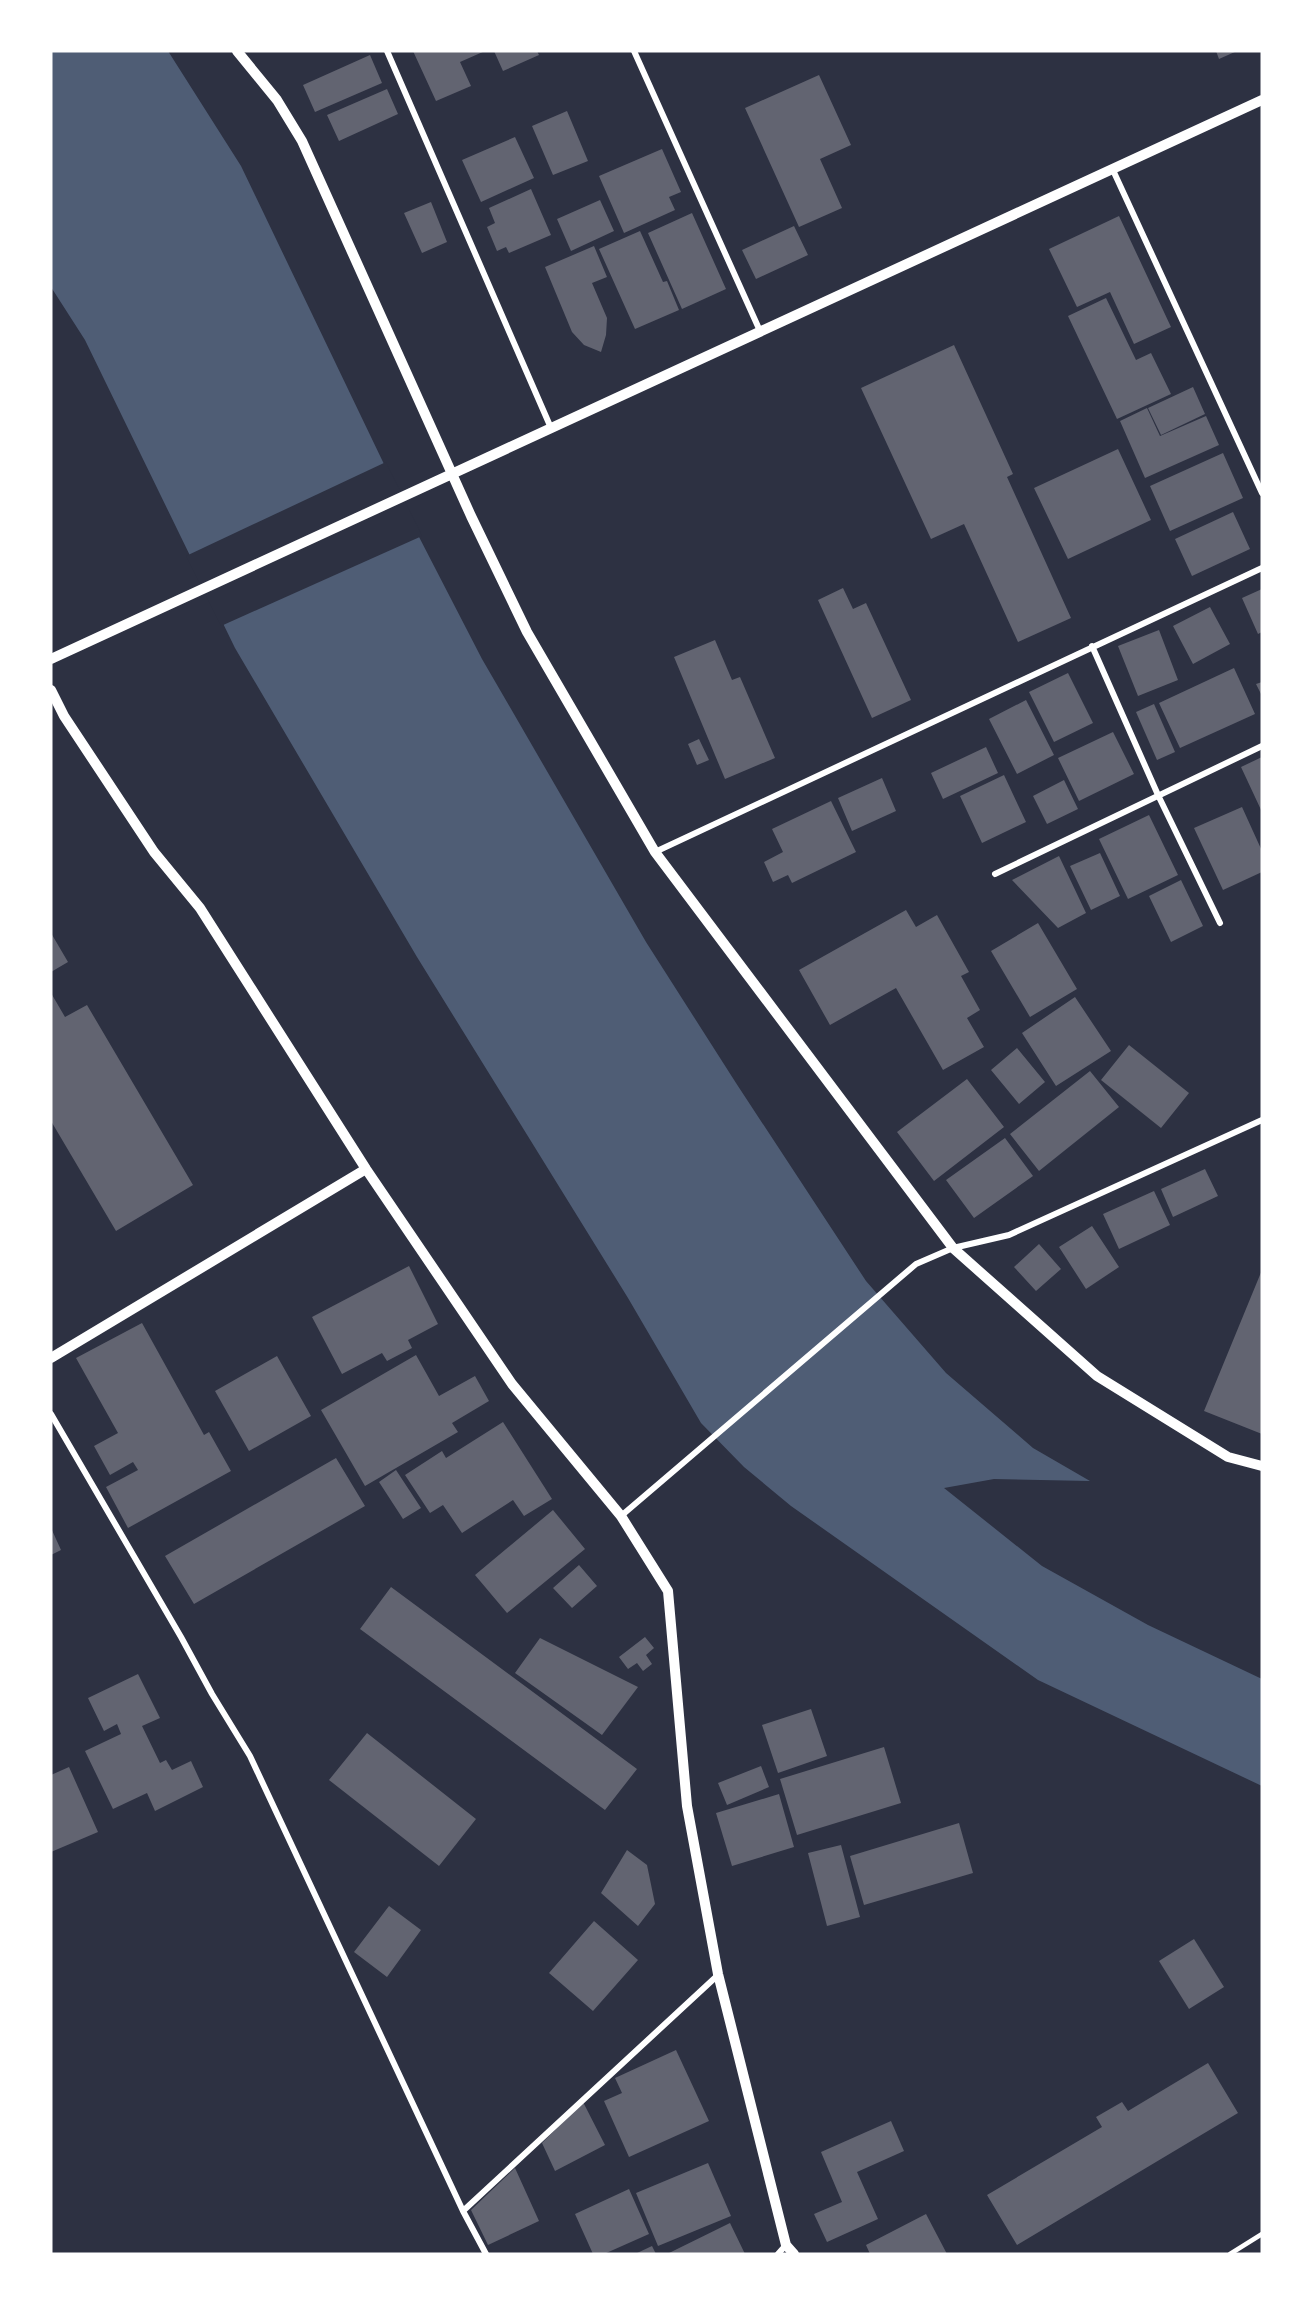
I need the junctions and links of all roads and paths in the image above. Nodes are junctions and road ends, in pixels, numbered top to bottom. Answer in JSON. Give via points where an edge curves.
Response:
{"nodes":[{"id":1,"x":237,"y":51,"type":"edge"},
{"id":2,"x":387,"y":51,"type":"edge"},
{"id":3,"x":633,"y":51,"type":"edge"},
{"id":4,"x":1262,"y":100,"type":"edge"},
{"id":5,"x":1112,"y":168,"type":"junction"},
{"id":6,"x":760,"y":331,"type":"junction"},
{"id":7,"x":551,"y":428,"type":"junction"},
{"id":8,"x":452,"y":473,"type":"junction"},
{"id":9,"x":1262,"y":493,"type":"edge"},
{"id":10,"x":1262,"y":568,"type":"edge"},
{"id":11,"x":1092,"y":646,"type":"junction"},
{"id":12,"x":51,"y":659,"type":"edge"},
{"id":13,"x":51,"y":690,"type":"edge"},
{"id":14,"x":1262,"y":746,"type":"edge"},
{"id":15,"x":1158,"y":795,"type":"junction"},
{"id":16,"x":655,"y":852,"type":"junction"},
{"id":17,"x":995,"y":874,"type":"dead end"},
{"id":18,"x":1220,"y":923,"type":"dead end"},
{"id":19,"x":1262,"y":1120,"type":"edge"},
{"id":20,"x":366,"y":1169,"type":"junction"},
{"id":21,"x":952,"y":1248,"type":"junction"},
{"id":22,"x":51,"y":1358,"type":"edge"},
{"id":23,"x":51,"y":1414,"type":"edge"},
{"id":24,"x":1262,"y":1466,"type":"edge"},
{"id":25,"x":621,"y":1516,"type":"junction"},
{"id":26,"x":718,"y":1974,"type":"junction"},
{"id":27,"x":463,"y":2211,"type":"junction"},
{"id":28,"x":1262,"y":2234,"type":"edge"},
{"id":29,"x":786,"y":2245,"type":"junction"},
{"id":30,"x":486,"y":2254,"type":"edge"},
{"id":31,"x":778,"y":2254,"type":"edge"},
{"id":32,"x":794,"y":2254,"type":"edge"},
{"id":33,"x":1230,"y":2254,"type":"edge"}],
"edges":[{"from":1,"to":8,"type":"street","via":[[277,100],[302,141]]},
{"from":2,"to":7,"type":"street"},
{"from":3,"to":6,"type":"street"},
{"from":4,"to":5,"type":"street"},
{"from":5,"to":6,"type":"street"},
{"from":5,"to":9,"type":"street"},
{"from":6,"to":7,"type":"street"},
{"from":7,"to":8,"type":"street"},
{"from":8,"to":12,"type":"street"},
{"from":8,"to":16,"type":"street","via":[[527,632]]},
{"from":10,"to":11,"type":"street"},
{"from":11,"to":15,"type":"street"},
{"from":11,"to":16,"type":"street"},
{"from":13,"to":20,"type":"street","via":[[154,852],[200,908]]},
{"from":14,"to":15,"type":"street"},
{"from":15,"to":17,"type":"street"},
{"from":15,"to":18,"type":"street"},
{"from":16,"to":21,"type":"street"},
{"from":19,"to":21,"type":"street","via":[[1009,1236]]},
{"from":20,"to":22,"type":"street"},
{"from":20,"to":25,"type":"street","via":[[512,1384]]},
{"from":21,"to":24,"type":"street","via":[[1097,1376],[1228,1457]]},
{"from":21,"to":25,"type":"street","via":[[916,1264]]},
{"from":23,"to":27,"type":"street","via":[[250,1756]]},
{"from":25,"to":26,"type":"street","via":[[668,1591],[687,1806]]},
{"from":26,"to":27,"type":"street"},
{"from":26,"to":29,"type":"street"},
{"from":27,"to":30,"type":"street"},
{"from":28,"to":33,"type":"lane"},
{"from":29,"to":31,"type":"street"},
{"from":29,"to":32,"type":"street"}]}
